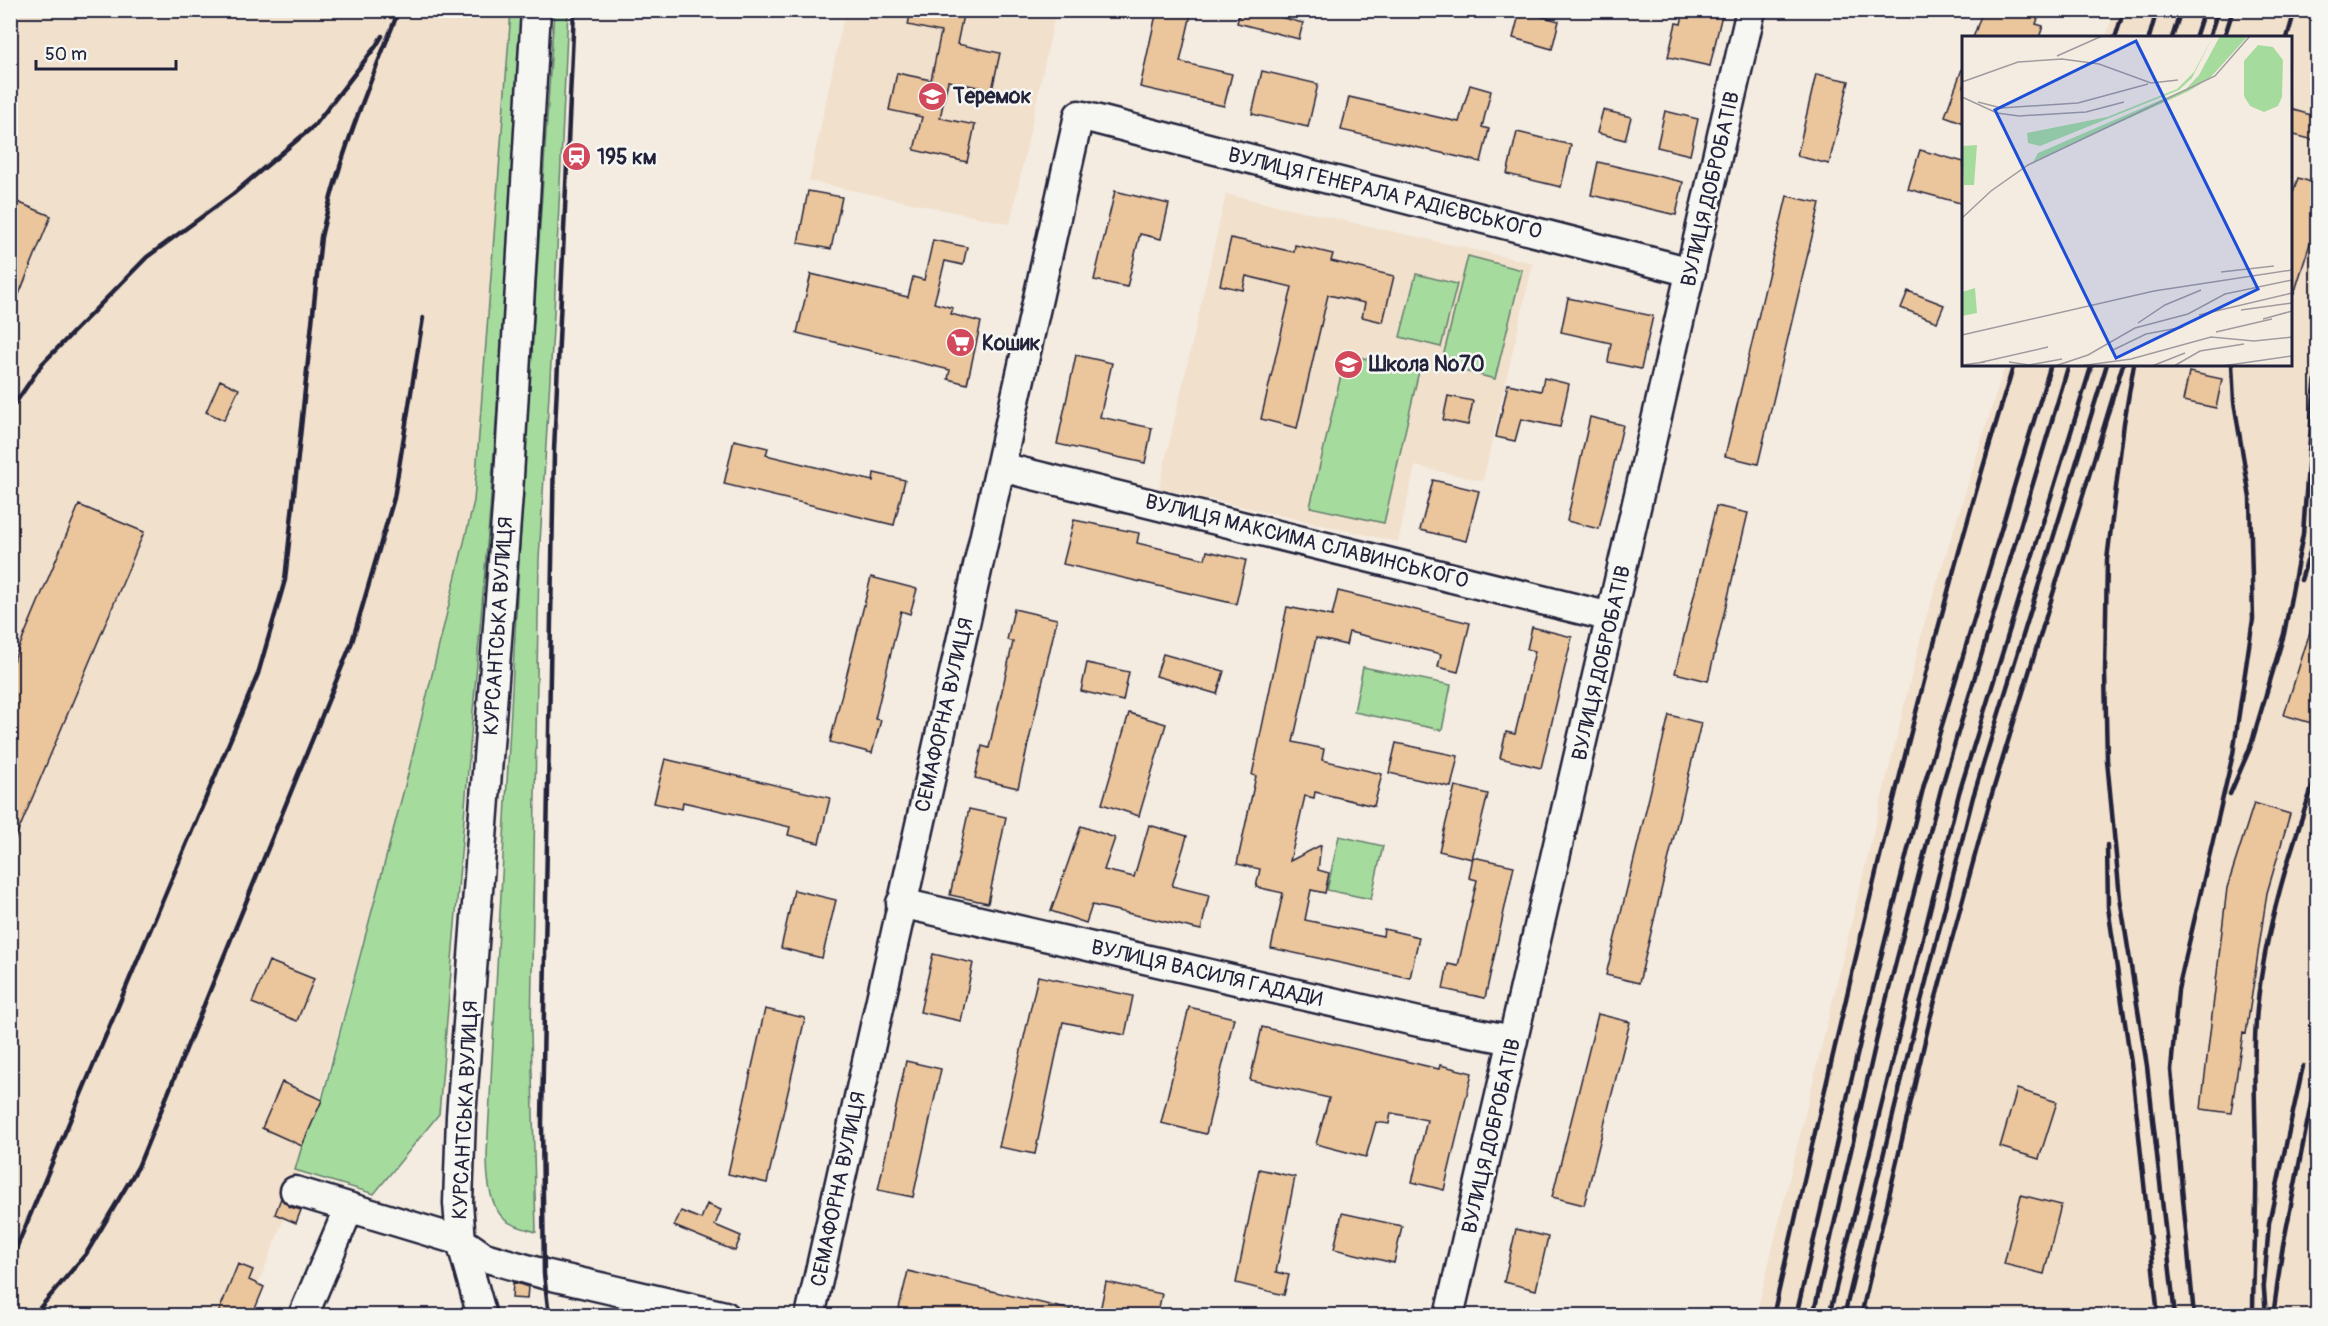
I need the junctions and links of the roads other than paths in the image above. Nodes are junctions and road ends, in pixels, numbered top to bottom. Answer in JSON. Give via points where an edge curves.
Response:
{"nodes":[{"id":1,"x":536,"y":10,"type":"edge"},
{"id":2,"x":1751,"y":10,"type":"edge"},
{"id":3,"x":1079,"y":115,"type":"joint"},
{"id":4,"x":1690,"y":272,"type":"junction"},
{"id":5,"x":1001,"y":467,"type":"junction"},
{"id":6,"x":1611,"y":617,"type":"junction"},
{"id":7,"x":901,"y":903,"type":"junction"},
{"id":8,"x":1513,"y":1040,"type":"junction"},
{"id":9,"x":296,"y":1191,"type":"dead end"},
{"id":10,"x":349,"y":1208,"type":"junction"},
{"id":11,"x":461,"y":1241,"type":"junction"},
{"id":12,"x":303,"y":1316,"type":"edge"},
{"id":13,"x":482,"y":1316,"type":"edge"},
{"id":14,"x":725,"y":1316,"type":"edge"},
{"id":15,"x":810,"y":1316,"type":"edge"},
{"id":16,"x":1449,"y":1316,"type":"edge"}],
"edges":[{"from":1,"to":11,"type":"street","name":"КУРСАНТСЬКА ВУЛИЦЯ","via":[[508,494],[461,1116]]},
{"from":2,"to":4,"type":"street","name":"ВУЛИЦЯ ДОБРОБАТІВ"},
{"from":3,"to":4,"type":"street","name":"ВУЛИЦЯ ГЕНЕРАЛА РАДІЄВСЬКОГО"},
{"from":3,"to":5,"type":"street","name":"СЕМАФОРНА ВУЛИЦЯ"},
{"from":4,"to":6,"type":"street","name":"ВУЛИЦЯ ДОБРОБАТІВ"},
{"from":5,"to":6,"type":"street","name":"ВУЛИЦЯ МАКСИМА СЛАВИНСЬКОГО"},
{"from":5,"to":7,"type":"street","name":"СЕМАФОРНА ВУЛИЦЯ"},
{"from":6,"to":8,"type":"street","name":"ВУЛИЦЯ ДОБРОБАТІВ"},
{"from":7,"to":8,"type":"street","name":"ВУЛИЦЯ ВАСИЛЯ ГАДАДИ"},
{"from":7,"to":15,"type":"street","name":"СЕМАФОРНА ВУЛИЦЯ"},
{"from":8,"to":16,"type":"street","name":"ВУЛИЦЯ ДОБРОБАТІВ"},
{"from":9,"to":10,"type":"street"},
{"from":10,"to":11,"type":"street"},
{"from":10,"to":12,"type":"street"},
{"from":11,"to":13,"type":"street","name":"КУРСАНТСЬКА ВУЛИЦЯ"},
{"from":11,"to":14,"type":"street","via":[[484,1257]]}]}
